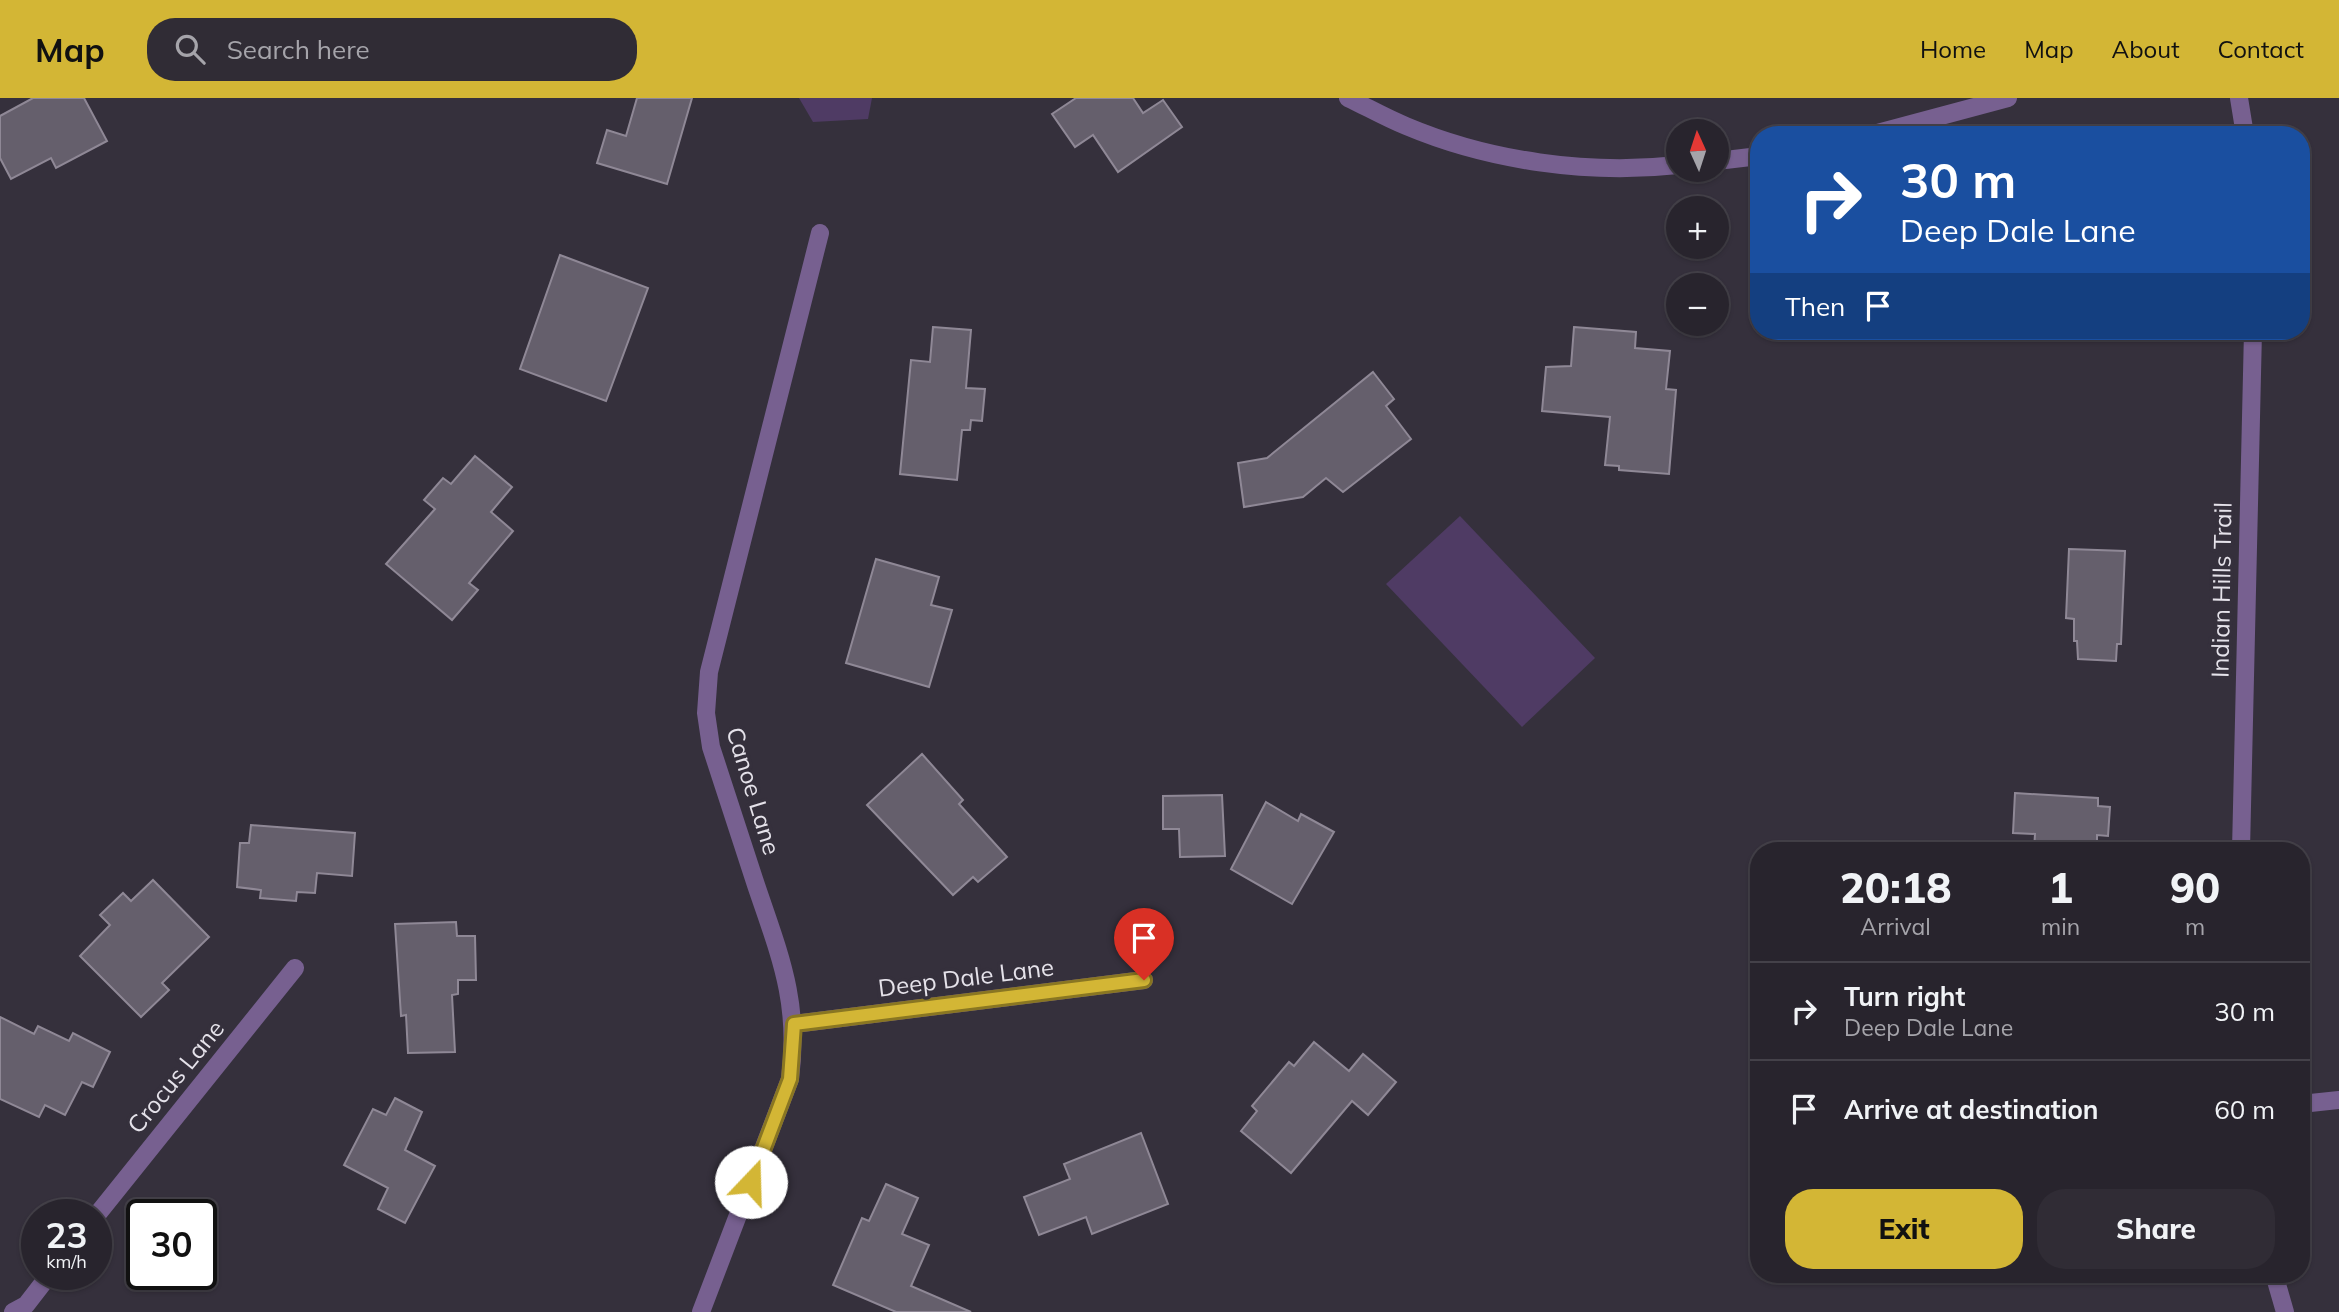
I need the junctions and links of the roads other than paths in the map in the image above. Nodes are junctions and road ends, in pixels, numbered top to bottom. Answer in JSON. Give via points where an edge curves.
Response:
{"nodes":[{"id":1,"x":1348,"y":98,"type":"edge"},
{"id":2,"x":2008,"y":98,"type":"edge"},
{"id":3,"x":2239,"y":98,"type":"edge"},
{"id":4,"x":1904,"y":126,"type":"edge"},
{"id":5,"x":2244,"y":126,"type":"edge"},
{"id":6,"x":1750,"y":157,"type":"edge"},
{"id":7,"x":1729,"y":160,"type":"edge"},
{"id":8,"x":1666,"y":167,"type":"edge"},
{"id":9,"x":820,"y":233,"type":"dead end"},
{"id":10,"x":2253,"y":340,"type":"edge"},
{"id":11,"x":2241,"y":842,"type":"edge"},
{"id":12,"x":295,"y":968,"type":"dead end"},
{"id":13,"x":1144,"y":980,"type":"dead end"},
{"id":14,"x":794,"y":1024,"type":"junction"},
{"id":15,"x":2339,"y":1100,"type":"edge"},
{"id":16,"x":2310,"y":1103,"type":"edge"},
{"id":17,"x":110,"y":1199,"type":"edge"},
{"id":18,"x":2277,"y":1283,"type":"edge"},
{"id":19,"x":38,"y":1290,"type":"edge"},
{"id":20,"x":13,"y":1312,"type":"edge"},
{"id":21,"x":701,"y":1312,"type":"edge"},
{"id":22,"x":2285,"y":1312,"type":"edge"}],
"edges":[{"from":1,"to":8,"type":"street","via":[[1405,126],[1488,152],[1559,165]]},
{"from":2,"to":4,"type":"street"},
{"from":3,"to":5,"type":"street"},
{"from":6,"to":7,"type":"street"},
{"from":9,"to":14,"type":"street","name":"Canoe Lane","via":[[709,672],[706,713],[711,747],[788,983]]},
{"from":10,"to":11,"type":"street","name":"Indian Hills Trail"},
{"from":12,"to":17,"type":"street","name":"Crocus Lane"},
{"from":13,"to":14,"type":"street","name":"Deep Dale Lane"},
{"from":14,"to":21,"type":"street","name":"Canoe Lane","via":[[790,1079]]},
{"from":15,"to":16,"type":"street"},
{"from":18,"to":22,"type":"street"},
{"from":19,"to":20,"type":"street"}]}
